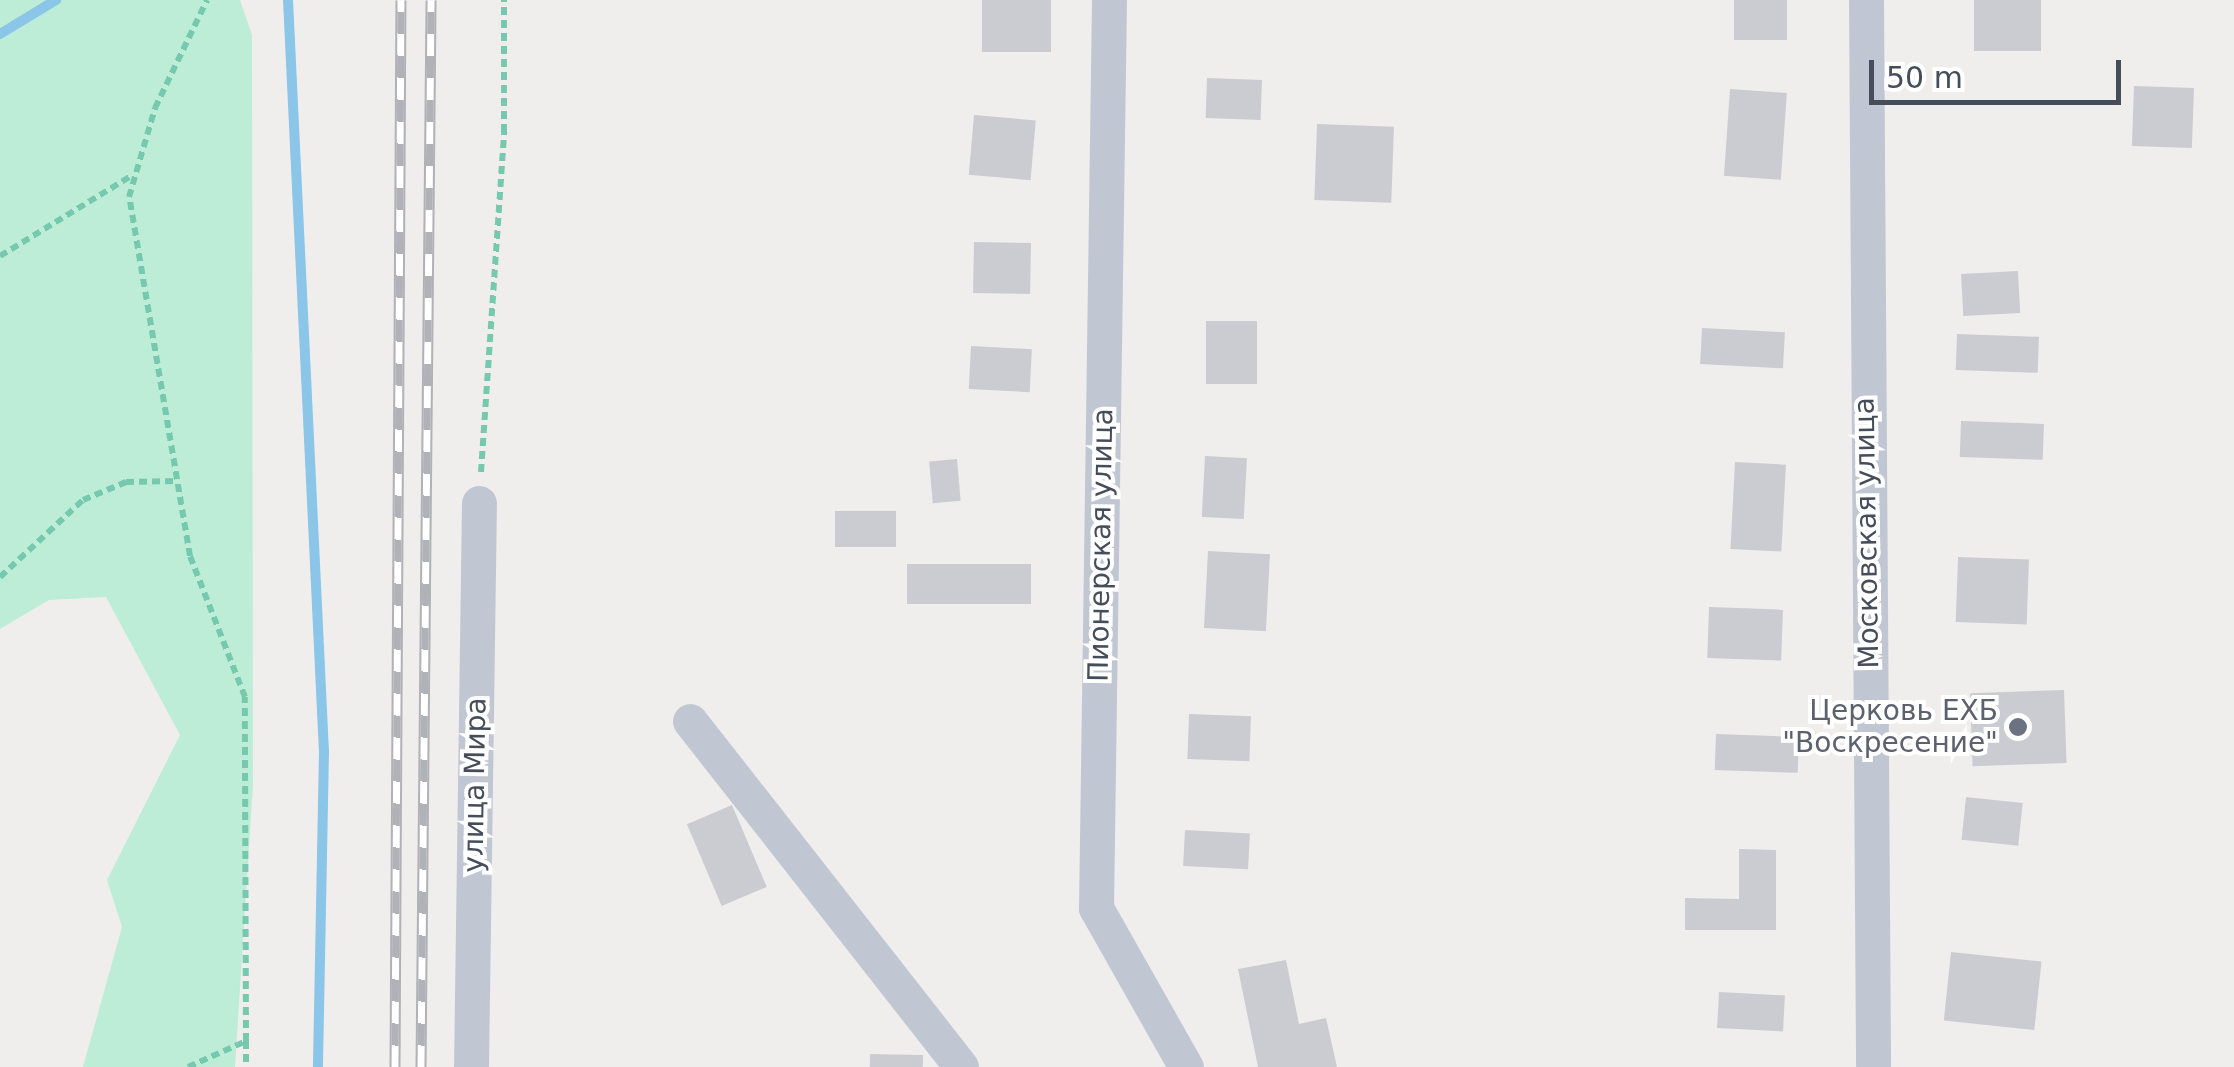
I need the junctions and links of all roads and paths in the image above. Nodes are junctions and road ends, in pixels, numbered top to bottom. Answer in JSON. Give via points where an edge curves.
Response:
{"nodes":[{"id":1,"x":207,"y":0,"type":"edge"},
{"id":2,"x":504,"y":0,"type":"edge"},
{"id":3,"x":1109,"y":0,"type":"edge"},
{"id":4,"x":1866,"y":0,"type":"edge"},
{"id":5,"x":132,"y":176,"type":"junction"},
{"id":6,"x":0,"y":256,"type":"edge"},
{"id":7,"x":177,"y":480,"type":"junction"},
{"id":8,"x":479,"y":503,"type":"joint"},
{"id":9,"x":0,"y":577,"type":"edge"},
{"id":10,"x":690,"y":720,"type":"dead end"},
{"id":11,"x":246,"y":1041,"type":"junction"},
{"id":12,"x":188,"y":1067,"type":"edge"},
{"id":13,"x":246,"y":1067,"type":"edge"},
{"id":14,"x":471,"y":1067,"type":"edge"},
{"id":15,"x":961,"y":1067,"type":"edge"},
{"id":16,"x":1186,"y":1067,"type":"edge"},
{"id":17,"x":1873,"y":1067,"type":"edge"}],
"edges":[{"from":1,"to":5,"type":"path"},
{"from":2,"to":8,"type":"path","via":[[504,132]]},
{"from":3,"to":16,"type":"street","name":"Пионерская улица","via":[[1096,908]]},
{"from":4,"to":17,"type":"street","name":"Московская улица"},
{"from":5,"to":6,"type":"path"},
{"from":5,"to":7,"type":"path","via":[[129,197]]},
{"from":7,"to":9,"type":"path","via":[[126,482],[84,500]]},
{"from":7,"to":11,"type":"path","via":[[190,556],[245,697]]},
{"from":8,"to":14,"type":"street","name":"улица Мира"},
{"from":10,"to":15,"type":"street"},
{"from":11,"to":12,"type":"path"},
{"from":11,"to":13,"type":"path"}]}
